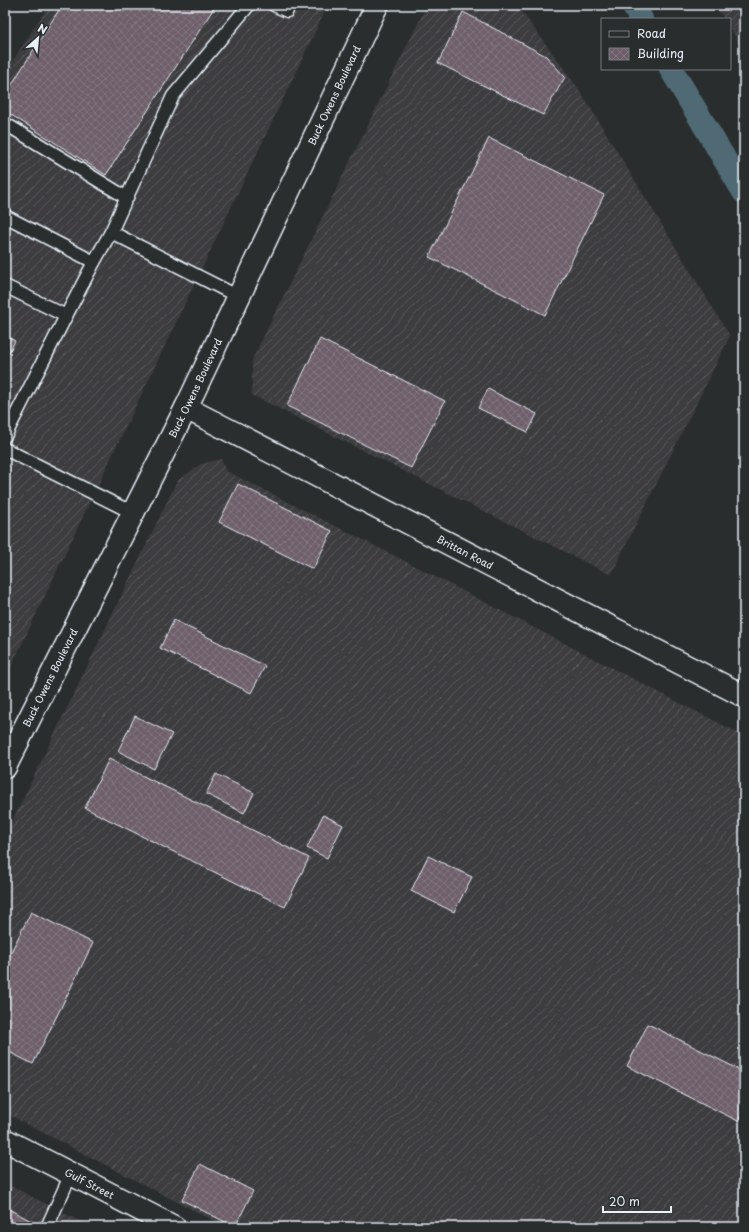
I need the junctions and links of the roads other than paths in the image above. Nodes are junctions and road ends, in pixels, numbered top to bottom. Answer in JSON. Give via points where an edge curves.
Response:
{"nodes":[{"id":1,"x":249,"y":5,"type":"edge"},
{"id":2,"x":274,"y":5,"type":"edge"},
{"id":3,"x":377,"y":5,"type":"edge"},
{"id":4,"x":287,"y":11,"type":"dead end"},
{"id":5,"x":9,"y":126,"type":"dead end"},
{"id":6,"x":127,"y":198,"type":"junction"},
{"id":7,"x":5,"y":216,"type":"edge"},
{"id":8,"x":111,"y":232,"type":"junction"},
{"id":9,"x":94,"y":262,"type":"junction"},
{"id":10,"x":5,"y":286,"type":"edge"},
{"id":11,"x":239,"y":297,"type":"junction"},
{"id":12,"x":66,"y":316,"type":"junction"},
{"id":13,"x":186,"y":408,"type":"junction"},
{"id":14,"x":5,"y":436,"type":"edge"},
{"id":15,"x":5,"y":449,"type":"edge"},
{"id":16,"x":133,"y":513,"type":"junction"},
{"id":17,"x":744,"y":696,"type":"edge"},
{"id":18,"x":5,"y":767,"type":"edge"},
{"id":19,"x":5,"y":1140,"type":"edge"},
{"id":20,"x":71,"y":1174,"type":"junction"},
{"id":21,"x":46,"y":1227,"type":"edge"},
{"id":22,"x":174,"y":1227,"type":"edge"}],
"edges":[{"from":1,"to":6,"type":"lane","via":[[173,96]]},
{"from":2,"to":4,"type":"lane"},
{"from":3,"to":11,"type":"main road","name":"Buck Owens Boulevard"},
{"from":5,"to":6,"type":"lane"},
{"from":6,"to":8,"type":"lane"},
{"from":7,"to":9,"type":"lane"},
{"from":8,"to":9,"type":"lane"},
{"from":8,"to":11,"type":"lane"},
{"from":9,"to":12,"type":"lane"},
{"from":10,"to":12,"type":"lane"},
{"from":11,"to":13,"type":"main road","name":"Buck Owens Boulevard"},
{"from":12,"to":14,"type":"lane"},
{"from":13,"to":16,"type":"main road","name":"Buck Owens Boulevard"},
{"from":13,"to":17,"type":"main road","name":"Brittan Road"},
{"from":15,"to":16,"type":"lane"},
{"from":16,"to":18,"type":"main road","name":"Buck Owens Boulevard"},
{"from":19,"to":20,"type":"main road","name":"Gulf Street"},
{"from":20,"to":21,"type":"lane"},
{"from":20,"to":22,"type":"main road","name":"Gulf Street"}]}
